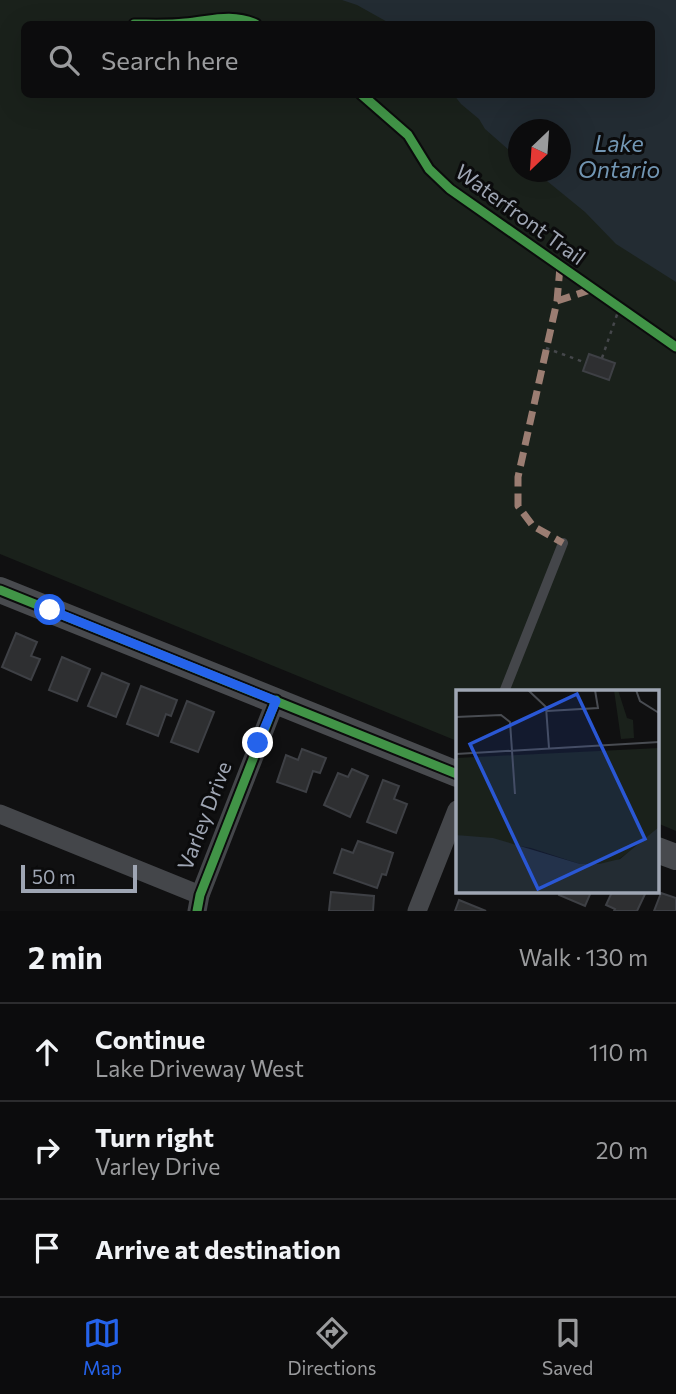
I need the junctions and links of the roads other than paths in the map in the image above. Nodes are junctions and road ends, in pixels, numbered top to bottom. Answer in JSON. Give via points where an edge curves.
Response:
{"nodes":[{"id":1,"x":563,"y":543,"type":"dead end"},
{"id":2,"x":0,"y":590,"type":"edge"},
{"id":3,"x":505,"y":690,"type":"edge"},
{"id":4,"x":276,"y":701,"type":"junction"},
{"id":5,"x":456,"y":774,"type":"edge"},
{"id":6,"x":456,"y":813,"type":"edge"},
{"id":7,"x":0,"y":814,"type":"edge"},
{"id":8,"x":658,"y":850,"type":"edge"},
{"id":9,"x":676,"y":857,"type":"edge"},
{"id":10,"x":198,"y":903,"type":"edge"},
{"id":11,"x":417,"y":911,"type":"edge"}],
"edges":[{"from":1,"to":3,"type":"lane"},
{"from":2,"to":4,"type":"street"},
{"from":4,"to":5,"type":"street"},
{"from":4,"to":10,"type":"street","name":"Varley Drive"},
{"from":6,"to":11,"type":"street"},
{"from":7,"to":10,"type":"street"},
{"from":8,"to":9,"type":"street"}]}
